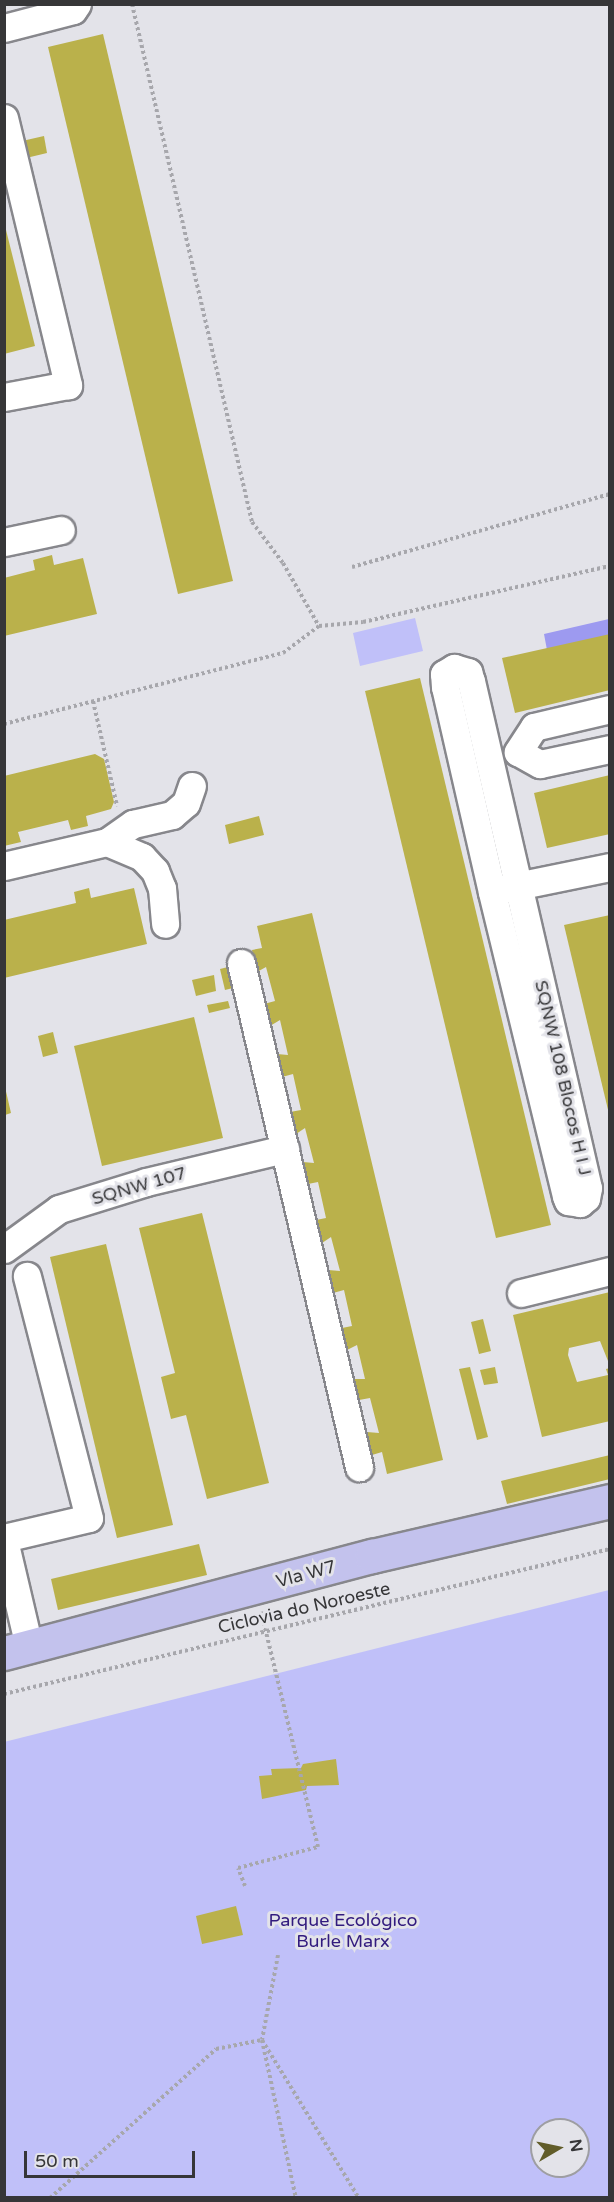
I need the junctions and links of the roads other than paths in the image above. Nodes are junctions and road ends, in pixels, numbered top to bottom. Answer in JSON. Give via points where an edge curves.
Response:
{"nodes":[{"id":1,"x":77,"y":4,"type":"edge"},
{"id":2,"x":4,"y":28,"type":"edge"},
{"id":3,"x":4,"y":118,"type":"edge"},
{"id":4,"x":4,"y":398,"type":"edge"},
{"id":5,"x":61,"y":530,"type":"dead end"},
{"id":6,"x":4,"y":542,"type":"edge"},
{"id":7,"x":609,"y":709,"type":"edge"},
{"id":8,"x":609,"y":749,"type":"edge"},
{"id":9,"x":192,"y":786,"type":"dead end"},
{"id":10,"x":115,"y":836,"type":"junction"},
{"id":11,"x":4,"y":866,"type":"edge"},
{"id":12,"x":609,"y":867,"type":"edge"},
{"id":13,"x":519,"y":886,"type":"junction"},
{"id":14,"x":492,"y":892,"type":"junction"},
{"id":15,"x":165,"y":924,"type":"dead end"},
{"id":16,"x":241,"y":963,"type":"dead end"},
{"id":17,"x":285,"y":1149,"type":"junction"},
{"id":18,"x":4,"y":1249,"type":"edge"},
{"id":19,"x":609,"y":1271,"type":"edge"},
{"id":20,"x":27,"y":1276,"type":"dead end"},
{"id":21,"x":521,"y":1293,"type":"dead end"},
{"id":22,"x":359,"y":1467,"type":"dead end"},
{"id":23,"x":609,"y":1501,"type":"edge"},
{"id":24,"x":4,"y":1539,"type":"edge"},
{"id":25,"x":17,"y":1650,"type":"edge"}],
"edges":[{"from":1,"to":2,"type":"street","via":[[73,10]]},
{"from":3,"to":4,"type":"street","via":[[68,385]]},
{"from":5,"to":6,"type":"street"},
{"from":7,"to":8,"type":"street","via":[[534,727],[518,752],[540,764]]},
{"from":9,"to":10,"type":"street","via":[[186,803],[172,815]]},
{"from":10,"to":11,"type":"street"},
{"from":10,"to":15,"type":"street","via":[[155,871],[162,888]]},
{"from":12,"to":13,"type":"street"},
{"from":13,"to":14,"type":"street"},
{"from":13,"to":14,"type":"street","name":"SQNW 108 Blocos H I J","via":[[471,681],[468,672],[454,668],[444,675],[444,687]]},
{"from":13,"to":14,"type":"street","name":"SQNW 108 Blocos H I J","via":[[588,1188],[580,1203],[568,1201],[566,1196]]},
{"from":16,"to":17,"type":"street"},
{"from":17,"to":18,"type":"street","name":"SQNW 107","via":[[146,1182],[59,1209]]},
{"from":17,"to":22,"type":"street"},
{"from":19,"to":21,"type":"street"},
{"from":20,"to":24,"type":"street","via":[[89,1518]]},
{"from":23,"to":25,"type":"main road","name":"Vla W7","via":[[372,1556]]},
{"from":24,"to":25,"type":"street"}]}
